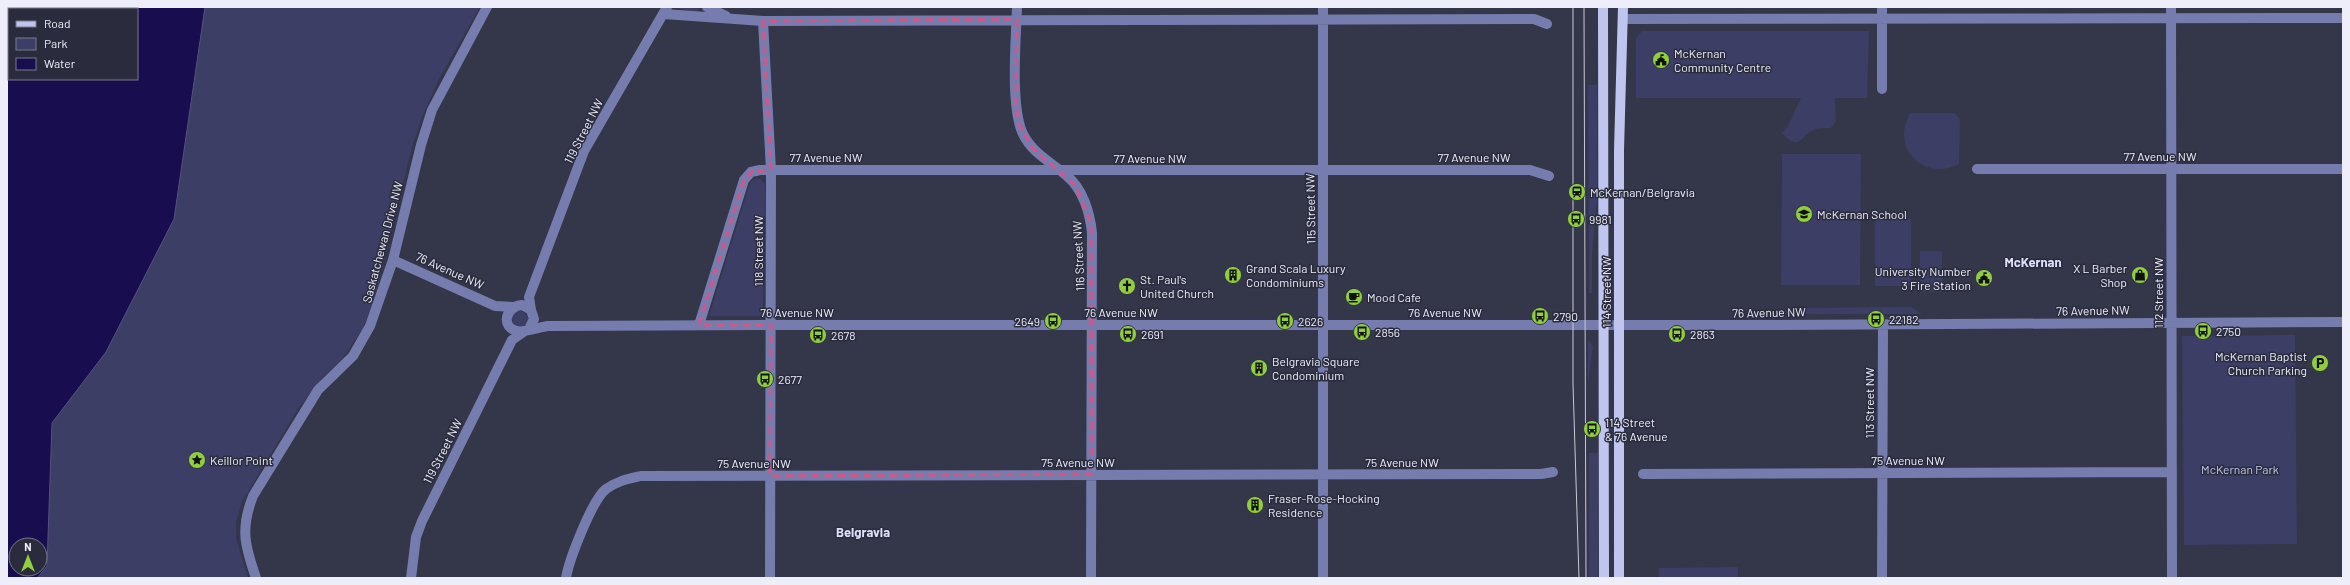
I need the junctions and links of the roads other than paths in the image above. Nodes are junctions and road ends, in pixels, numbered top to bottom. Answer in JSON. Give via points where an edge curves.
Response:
{"nodes":[{"id":1,"x":488,"y":7,"type":"edge"},
{"id":2,"x":707,"y":7,"type":"edge"},
{"id":3,"x":1017,"y":7,"type":"edge"},
{"id":4,"x":1323,"y":7,"type":"edge"},
{"id":5,"x":1603,"y":7,"type":"edge"},
{"id":6,"x":1624,"y":7,"type":"edge"},
{"id":7,"x":1882,"y":7,"type":"edge"},
{"id":8,"x":2171,"y":7,"type":"edge"},
{"id":9,"x":666,"y":10,"type":"edge"},
{"id":10,"x":1882,"y":18,"type":"junction"},
{"id":11,"x":2171,"y":18,"type":"junction"},
{"id":12,"x":2343,"y":18,"type":"edge"},
{"id":13,"x":1017,"y":19,"type":"junction"},
{"id":14,"x":1623,"y":19,"type":"junction"},
{"id":15,"x":738,"y":20,"type":"junction"},
{"id":16,"x":1323,"y":20,"type":"junction"},
{"id":17,"x":763,"y":21,"type":"junction"},
{"id":18,"x":1547,"y":24,"type":"dead end"},
{"id":19,"x":1882,"y":89,"type":"dead end"},
{"id":20,"x":2343,"y":168,"type":"edge"},
{"id":21,"x":1977,"y":169,"type":"dead end"},
{"id":22,"x":2171,"y":169,"type":"junction"},
{"id":23,"x":771,"y":170,"type":"junction"},
{"id":24,"x":1322,"y":170,"type":"junction"},
{"id":25,"x":1061,"y":171,"type":"junction"},
{"id":26,"x":751,"y":172,"type":"joint"},
{"id":27,"x":1549,"y":176,"type":"dead end"},
{"id":28,"x":393,"y":260,"type":"junction"},
{"id":29,"x":529,"y":296,"type":"junction"},
{"id":30,"x":495,"y":306,"type":"junction"},
{"id":31,"x":515,"y":306,"type":"junction"},
{"id":32,"x":532,"y":312,"type":"junction"},
{"id":33,"x":2171,"y":322,"type":"junction"},
{"id":34,"x":2343,"y":322,"type":"edge"},
{"id":35,"x":508,"y":324,"type":"junction"},
{"id":36,"x":771,"y":324,"type":"junction"},
{"id":37,"x":1883,"y":324,"type":"junction"},
{"id":38,"x":699,"y":325,"type":"junction"},
{"id":39,"x":1092,"y":325,"type":"junction"},
{"id":40,"x":1604,"y":325,"type":"junction"},
{"id":41,"x":1619,"y":325,"type":"junction"},
{"id":42,"x":548,"y":326,"type":"junction"},
{"id":43,"x":1324,"y":326,"type":"junction"},
{"id":44,"x":527,"y":330,"type":"junction"},
{"id":45,"x":512,"y":340,"type":"junction"},
{"id":46,"x":1553,"y":472,"type":"dead end"},
{"id":47,"x":2172,"y":472,"type":"junction"},
{"id":48,"x":1882,"y":473,"type":"junction"},
{"id":49,"x":1092,"y":474,"type":"junction"},
{"id":50,"x":1643,"y":474,"type":"dead end"},
{"id":51,"x":1324,"y":475,"type":"junction"},
{"id":52,"x":770,"y":476,"type":"junction"},
{"id":53,"x":256,"y":578,"type":"edge"},
{"id":54,"x":411,"y":578,"type":"edge"},
{"id":55,"x":566,"y":578,"type":"edge"},
{"id":56,"x":770,"y":578,"type":"edge"},
{"id":57,"x":1091,"y":578,"type":"edge"},
{"id":58,"x":1323,"y":578,"type":"edge"},
{"id":59,"x":1604,"y":578,"type":"edge"},
{"id":60,"x":1619,"y":578,"type":"edge"},
{"id":61,"x":1882,"y":578,"type":"edge"},
{"id":62,"x":2172,"y":578,"type":"edge"}],
"edges":[{"from":1,"to":28,"type":"street","name":"Saskatchewan Drive NW","via":[[432,110]]},
{"from":2,"to":15,"type":"street"},
{"from":3,"to":13,"type":"street","name":"116 Street NW"},
{"from":4,"to":16,"type":"street","name":"115 Street NW"},
{"from":5,"to":40,"type":"main road","name":"114 Street NW"},
{"from":6,"to":14,"type":"main road","name":"114 Street NW"},
{"from":7,"to":10,"type":"street"},
{"from":8,"to":11,"type":"street","name":"112 Street NW"},
{"from":9,"to":15,"type":"street"},
{"from":9,"to":29,"type":"street","name":"119 Street NW","via":[[584,151]]},
{"from":10,"to":11,"type":"street"},
{"from":10,"to":14,"type":"street"},
{"from":10,"to":19,"type":"street"},
{"from":11,"to":12,"type":"street"},
{"from":11,"to":22,"type":"street","name":"112 Street NW"},
{"from":13,"to":16,"type":"street"},
{"from":13,"to":17,"type":"street"},
{"from":13,"to":25,"type":"street","name":"116 Street NW","via":[[1016,104],[1019,124],[1033,149]]},
{"from":14,"to":41,"type":"main road","name":"114 Street NW","via":[[1619,150]]},
{"from":15,"to":17,"type":"street"},
{"from":16,"to":18,"type":"street","via":[[1534,19]]},
{"from":16,"to":24,"type":"street","name":"115 Street NW"},
{"from":17,"to":23,"type":"street","name":"118 Street NW"},
{"from":20,"to":22,"type":"street","name":"77 Avenue NW"},
{"from":21,"to":22,"type":"street","name":"77 Avenue NW"},
{"from":22,"to":33,"type":"street","name":"112 Street NW"},
{"from":23,"to":25,"type":"street","name":"77 Avenue NW"},
{"from":23,"to":26,"type":"street","name":"77 Avenue NW"},
{"from":23,"to":36,"type":"street","name":"118 Street NW"},
{"from":24,"to":25,"type":"street","name":"77 Avenue NW"},
{"from":24,"to":27,"type":"street","name":"77 Avenue NW","via":[[1530,170]]},
{"from":24,"to":43,"type":"street","name":"115 Street NW"},
{"from":25,"to":39,"type":"street","name":"116 Street NW","via":[[1080,194],[1091,223]]},
{"from":26,"to":38,"type":"street","name":"118 Street NW","via":[[744,180]]},
{"from":28,"to":30,"type":"street","name":"76 Avenue NW"},
{"from":28,"to":53,"type":"street","name":"Saskatchewan Drive NW","via":[[370,326],[353,356],[318,390],[253,496],[246,514],[244,530],[246,550]]},
{"from":29,"to":31,"type":"street"},
{"from":29,"to":32,"type":"street","name":"119 Street NW"},
{"from":30,"to":31,"type":"street","name":"76 Avenue NW"},
{"from":30,"to":35,"type":"street","name":"76 Avenue NW"},
{"from":31,"to":32,"type":"street","name":"76 Avenue NW","via":[[524,305]]},
{"from":31,"to":35,"type":"street","via":[[507,314]]},
{"from":32,"to":42,"type":"street","name":"76 Avenue NW"},
{"from":32,"to":44,"type":"street","via":[[533,323]]},
{"from":33,"to":34,"type":"street","name":"76 Avenue NW"},
{"from":33,"to":37,"type":"street","name":"76 Avenue NW"},
{"from":33,"to":47,"type":"street","name":"112 Street NW"},
{"from":35,"to":44,"type":"street","name":"76 Avenue NW","via":[[516,331]]},
{"from":35,"to":45,"type":"street"},
{"from":36,"to":38,"type":"street","name":"76 Avenue NW"},
{"from":36,"to":39,"type":"street","name":"76 Avenue NW"},
{"from":36,"to":52,"type":"street","name":"118 Street NW"},
{"from":37,"to":41,"type":"street","name":"76 Avenue NW"},
{"from":37,"to":48,"type":"street","name":"113 Street NW"},
{"from":38,"to":42,"type":"street","name":"76 Avenue NW"},
{"from":39,"to":43,"type":"street","name":"76 Avenue NW"},
{"from":39,"to":49,"type":"street","name":"116 Street NW"},
{"from":40,"to":41,"type":"street","name":"76 Avenue NW"},
{"from":40,"to":43,"type":"street","name":"76 Avenue NW"},
{"from":40,"to":59,"type":"main road","name":"114 Street NW"},
{"from":41,"to":60,"type":"main road","name":"114 Street NW"},
{"from":42,"to":44,"type":"street","name":"76 Avenue NW"},
{"from":43,"to":51,"type":"street","name":"115 Street NW"},
{"from":44,"to":45,"type":"street","name":"119 Street NW"},
{"from":45,"to":54,"type":"street","name":"119 Street NW","via":[[422,521],[416,537]]},
{"from":46,"to":51,"type":"street","name":"75 Avenue NW"},
{"from":47,"to":48,"type":"street","name":"75 Avenue NW"},
{"from":47,"to":62,"type":"street","name":"112 Street NW"},
{"from":48,"to":50,"type":"street","name":"75 Avenue NW"},
{"from":48,"to":61,"type":"street","name":"113 Street NW"},
{"from":49,"to":51,"type":"street","name":"75 Avenue NW"},
{"from":49,"to":52,"type":"street","name":"75 Avenue NW"},
{"from":49,"to":57,"type":"street","name":"116 Street NW"},
{"from":51,"to":58,"type":"street","name":"115 Street NW"},
{"from":52,"to":55,"type":"street","name":"75 Avenue NW","via":[[641,476],[621,480],[605,490],[591,511]]},
{"from":52,"to":56,"type":"street","name":"118 Street NW"}]}
